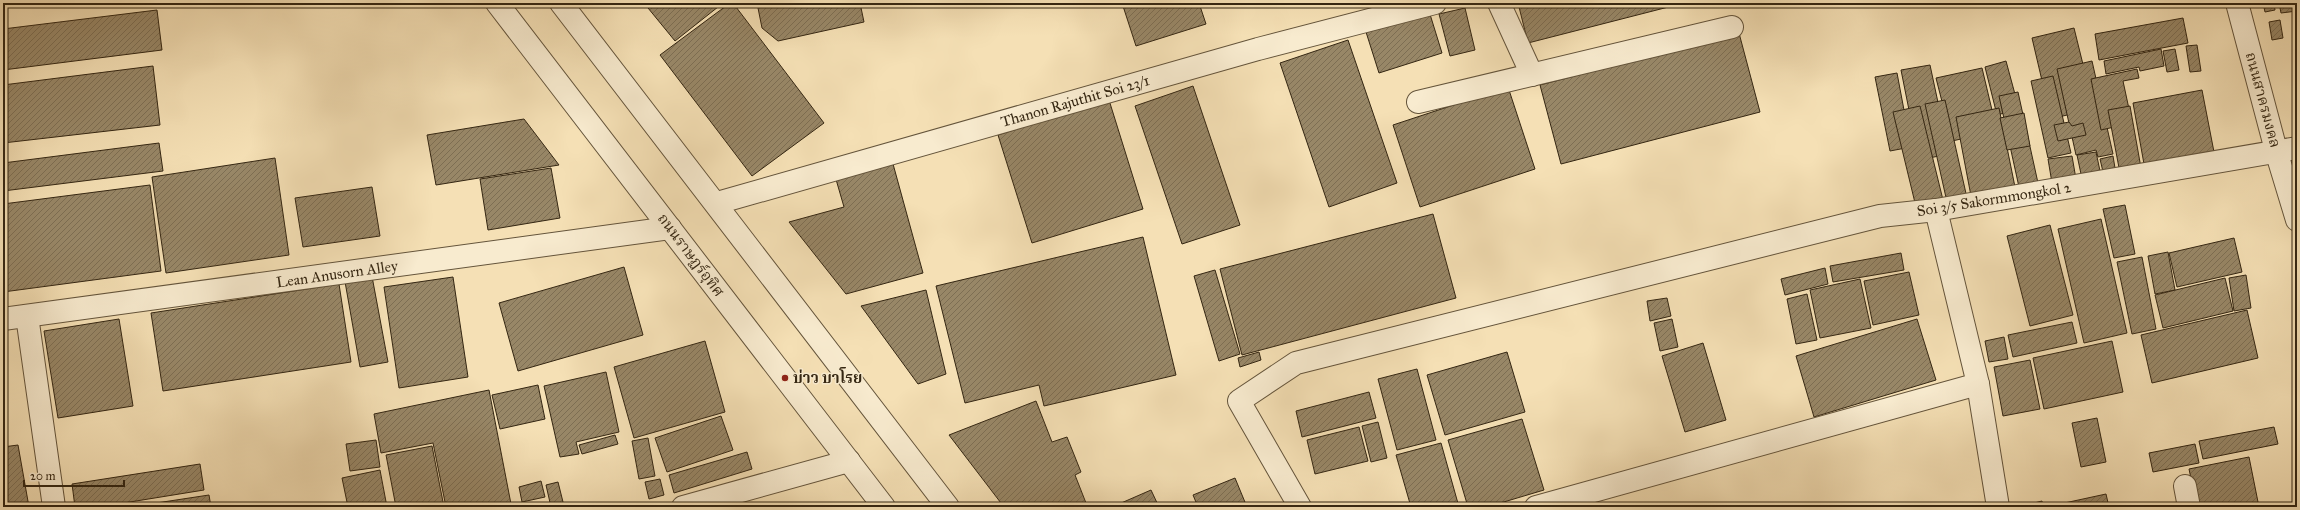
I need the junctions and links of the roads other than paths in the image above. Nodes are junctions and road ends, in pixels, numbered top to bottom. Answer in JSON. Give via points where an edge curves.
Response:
{"nodes":[{"id":1,"x":497,"y":3,"type":"edge"},
{"id":2,"x":561,"y":3,"type":"edge"},
{"id":3,"x":1435,"y":3,"type":"edge"},
{"id":4,"x":1499,"y":3,"type":"edge"},
{"id":5,"x":2237,"y":3,"type":"edge"},
{"id":6,"x":1732,"y":27,"type":"dead end"},
{"id":7,"x":1532,"y":75,"type":"junction"},
{"id":8,"x":1418,"y":102,"type":"dead end"},
{"id":9,"x":2287,"y":151,"type":"edge"},
{"id":10,"x":716,"y":203,"type":"junction"},
{"id":11,"x":1936,"y":210,"type":"junction"},
{"id":12,"x":2297,"y":220,"type":"edge"},
{"id":13,"x":670,"y":228,"type":"junction"},
{"id":14,"x":27,"y":316,"type":"junction"},
{"id":15,"x":3,"y":320,"type":"edge"},
{"id":16,"x":1978,"y":384,"type":"junction"},
{"id":17,"x":849,"y":461,"type":"junction"},
{"id":18,"x":2185,"y":486,"type":"dead end"},
{"id":19,"x":54,"y":507,"type":"edge"},
{"id":20,"x":683,"y":507,"type":"edge"},
{"id":21,"x":884,"y":507,"type":"edge"},
{"id":22,"x":948,"y":507,"type":"edge"},
{"id":23,"x":1300,"y":507,"type":"edge"},
{"id":24,"x":1536,"y":507,"type":"edge"},
{"id":25,"x":1998,"y":507,"type":"edge"},
{"id":26,"x":2189,"y":507,"type":"edge"}],
"edges":[{"from":1,"to":13,"type":"street","name":"ถนนราษฏร์อุทิศ"},
{"from":2,"to":10,"type":"street"},
{"from":3,"to":10,"type":"street","name":"Thanon Rajuthit Soi 23/1","via":[[1258,49]]},
{"from":4,"to":7,"type":"street"},
{"from":5,"to":9,"type":"street","name":"ถนนสาครมงคล"},
{"from":6,"to":7,"type":"street"},
{"from":7,"to":8,"type":"street"},
{"from":9,"to":11,"type":"street","name":"Soi 3/5 Sakormmongkol 2"},
{"from":9,"to":12,"type":"street","name":"ถนนสาครมงคล"},
{"from":10,"to":22,"type":"street"},
{"from":11,"to":16,"type":"street"},
{"from":11,"to":23,"type":"street","name":"Soi 3/5 Sakormmongkol 2","via":[[1880,216],[1296,363],[1239,401]]},
{"from":13,"to":14,"type":"street","name":"Lean Anusorn Alley"},
{"from":13,"to":17,"type":"street","name":"ถนนราษฏร์อุทิศ"},
{"from":14,"to":15,"type":"street","name":"Lean Anusorn Alley"},
{"from":14,"to":19,"type":"street"},
{"from":16,"to":24,"type":"street"},
{"from":16,"to":25,"type":"street"},
{"from":17,"to":20,"type":"street"},
{"from":17,"to":21,"type":"street","name":"ถนนราษฏร์อุทิศ"},
{"from":18,"to":26,"type":"street"}]}
